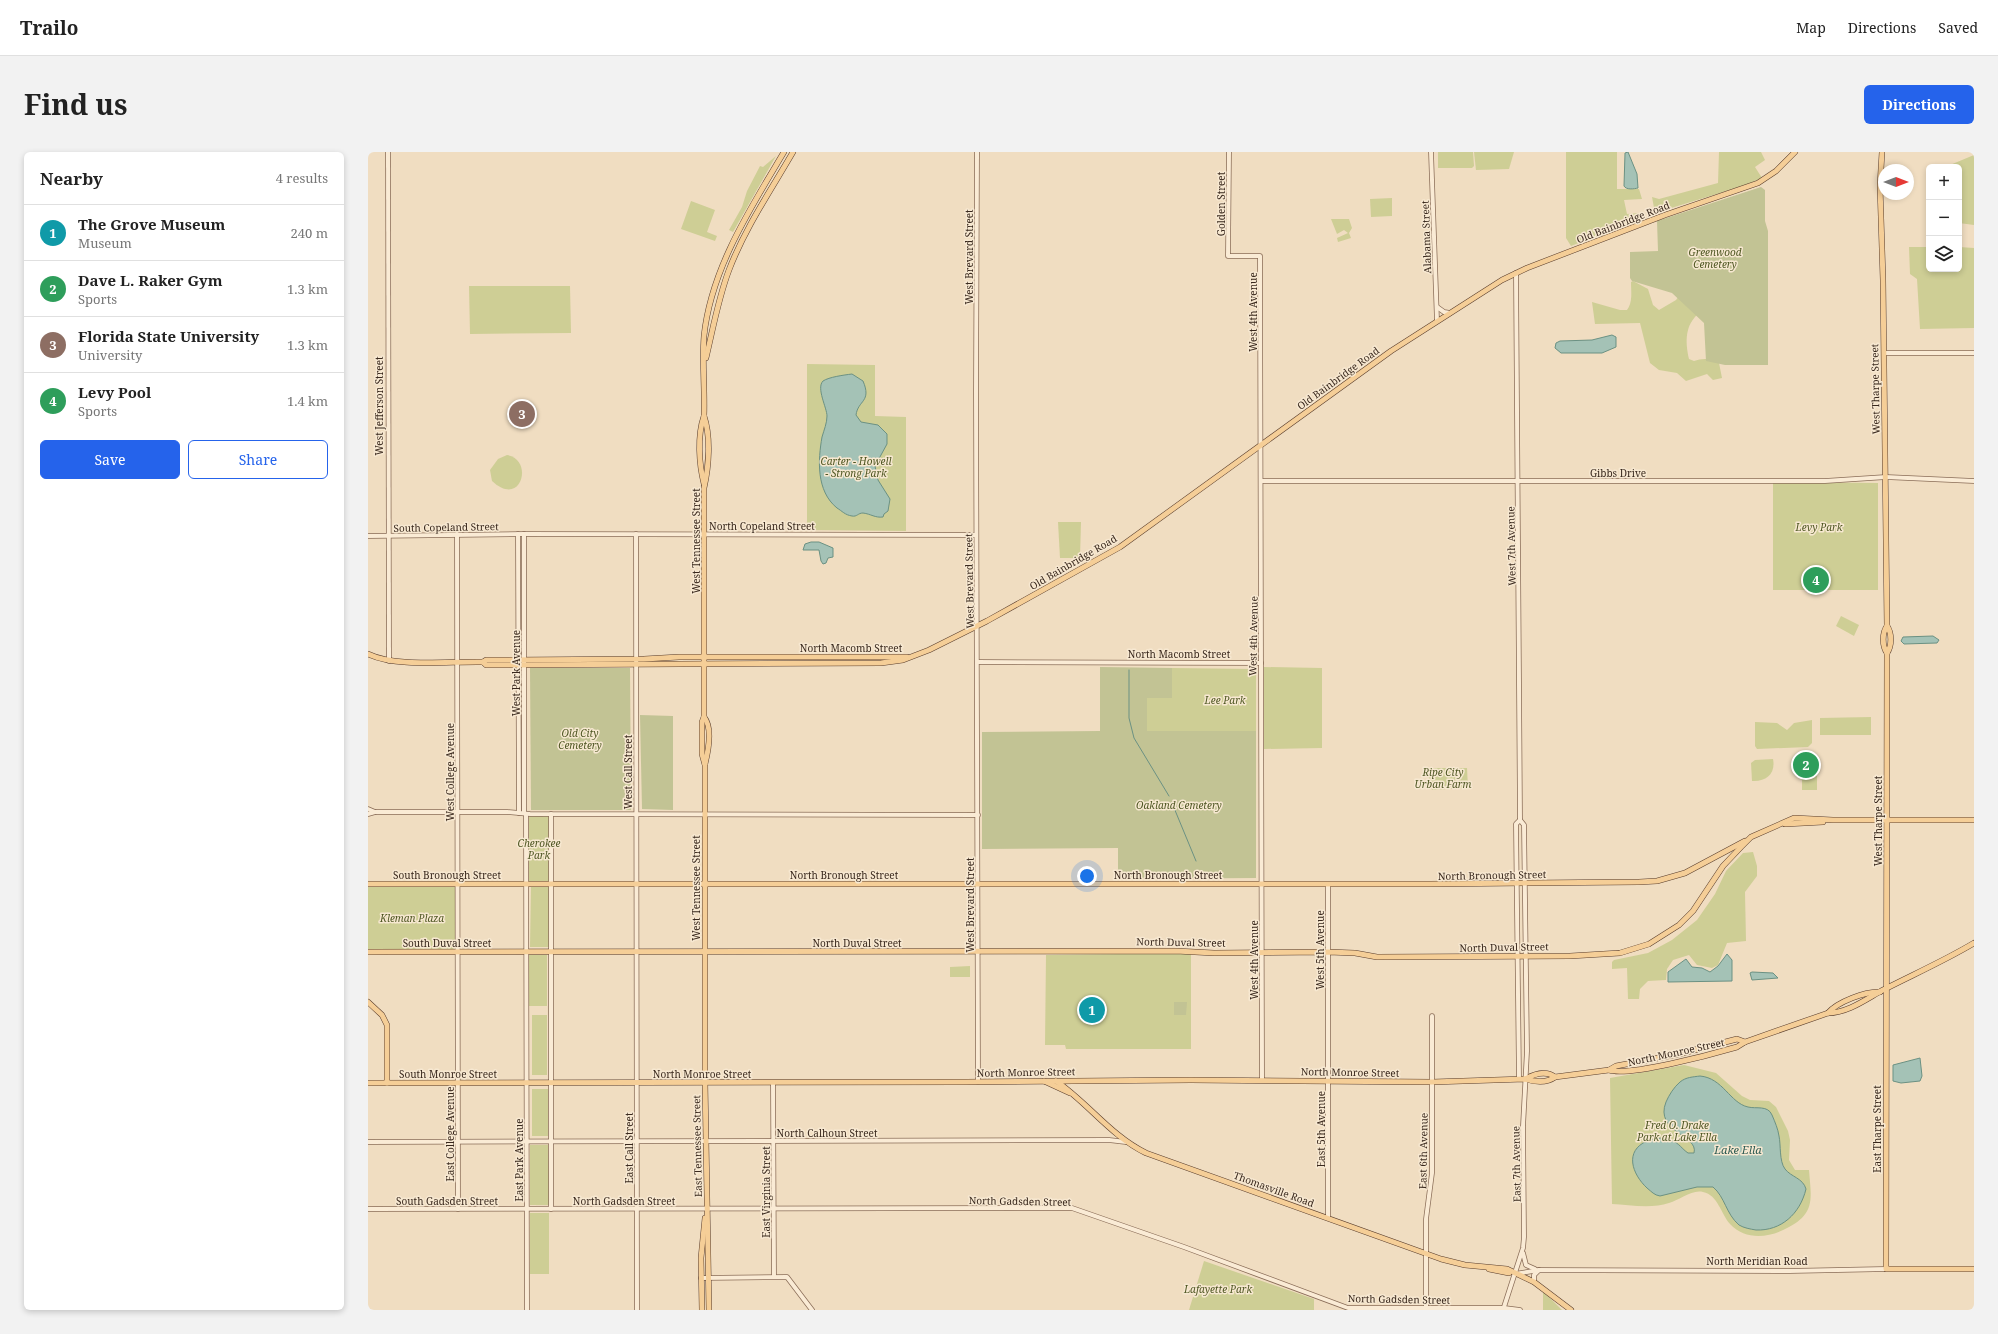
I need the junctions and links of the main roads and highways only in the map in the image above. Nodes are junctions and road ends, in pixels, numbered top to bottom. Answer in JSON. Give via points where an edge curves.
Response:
{"nodes":[{"id":1,"x":778,"y":152,"type":"edge"},
{"id":2,"x":784,"y":152,"type":"edge"},
{"id":3,"x":793,"y":152,"type":"edge"},
{"id":4,"x":1795,"y":152,"type":"edge"},
{"id":5,"x":1882,"y":152,"type":"edge"},
{"id":6,"x":778,"y":162,"type":"junction"},
{"id":7,"x":704,"y":365,"type":"junction"},
{"id":8,"x":369,"y":654,"type":"edge"},
{"id":9,"x":910,"y":657,"type":"joint"},
{"id":10,"x":704,"y":661,"type":"junction"},
{"id":11,"x":1888,"y":820,"type":"junction"},
{"id":12,"x":1974,"y":820,"type":"edge"},
{"id":13,"x":1751,"y":838,"type":"junction"},
{"id":14,"x":368,"y":884,"type":"edge"},
{"id":15,"x":526,"y":884,"type":"joint"},
{"id":16,"x":705,"y":884,"type":"junction"},
{"id":17,"x":1974,"y":943,"type":"edge"},
{"id":18,"x":368,"y":952,"type":"edge"},
{"id":19,"x":527,"y":952,"type":"joint"},
{"id":20,"x":705,"y":952,"type":"junction"},
{"id":21,"x":1883,"y":991,"type":"junction"},
{"id":22,"x":368,"y":1002,"type":"edge"},
{"id":23,"x":704,"y":1011,"type":"joint"},
{"id":24,"x":1745,"y":1042,"type":"junction"},
{"id":25,"x":1653,"y":1060,"type":"junction"},
{"id":26,"x":1653,"y":1067,"type":"junction"},
{"id":27,"x":1609,"y":1070,"type":"junction"},
{"id":28,"x":1076,"y":1080,"type":"junction"},
{"id":29,"x":1043,"y":1081,"type":"junction"},
{"id":30,"x":1056,"y":1081,"type":"junction"},
{"id":31,"x":704,"y":1082,"type":"junction"},
{"id":32,"x":368,"y":1083,"type":"edge"},
{"id":33,"x":387,"y":1083,"type":"junction"},
{"id":34,"x":527,"y":1083,"type":"joint"},
{"id":35,"x":1073,"y":1093,"type":"junction"},
{"id":36,"x":707,"y":1209,"type":"junction"},
{"id":37,"x":1886,"y":1269,"type":"joint"},
{"id":38,"x":1974,"y":1269,"type":"edge"},
{"id":39,"x":702,"y":1310,"type":"edge"},
{"id":40,"x":709,"y":1310,"type":"edge"},
{"id":41,"x":1571,"y":1310,"type":"edge"}],
"edges":[{"from":1,"to":6,"type":"main road"},
{"from":2,"to":6,"type":"main road","name":"West Tennessee Street"},
{"from":3,"to":7,"type":"main road","name":"West Tennessee Street","via":[[731,264]]},
{"from":4,"to":9,"type":"main road","name":"Old Bainbridge Road","via":[[1774,173],[1747,188],[1665,215],[1516,273],[1391,351],[1120,547],[977,626],[930,650]]},
{"from":5,"to":11,"type":"main road","name":"West Tharpe Street","via":[[1880,186],[1887,626],[1884,631],[1884,649],[1887,653]]},
{"from":6,"to":7,"type":"main road","name":"West Tennessee Street","via":[[737,234],[719,278],[706,325]]},
{"from":7,"to":10,"type":"main road","name":"West Tennessee Street","via":[[708,472],[704,488]]},
{"from":8,"to":10,"type":"main road","name":"North Macomb Street","via":[[389,661],[483,662],[486,665],[521,662]]},
{"from":9,"to":10,"type":"main road","name":"North Macomb Street","via":[[897,662],[881,663]]},
{"from":10,"to":16,"type":"main road","name":"West Tennessee Street","via":[[704,717],[708,722],[708,754],[704,765]]},
{"from":11,"to":12,"type":"main road","name":"North Duval Street"},
{"from":11,"to":13,"type":"main road","name":"North Duval Street","via":[[1794,818]]},
{"from":11,"to":21,"type":"main road","name":"West Tharpe Street"},
{"from":13,"to":16,"type":"main road","name":"North Bronough Street","via":[[1694,869],[1670,878],[1639,882]]},
{"from":13,"to":20,"type":"main road","name":"North Duval Street","via":[[1723,866],[1685,920],[1661,938],[1644,946],[1612,954],[1377,957],[1328,952]]},
{"from":14,"to":15,"type":"main road","name":"South Bronough Street"},
{"from":15,"to":16,"type":"main road","name":"North Bronough Street"},
{"from":16,"to":20,"type":"main road","name":"West Tennessee Street"},
{"from":17,"to":21,"type":"main road","name":"North Monroe Street"},
{"from":18,"to":19,"type":"main road","name":"South Duval Street"},
{"from":19,"to":20,"type":"main road","name":"North Duval Street"},
{"from":20,"to":23,"type":"main road","name":"West Tennessee Street"},
{"from":21,"to":24,"type":"main road","name":"North Monroe Street","via":[[1871,991],[1833,1007],[1828,1013]]},
{"from":21,"to":37,"type":"main road","name":"East Tharpe Street"},
{"from":22,"to":33,"type":"main road","via":[[384,1018],[387,1025]]},
{"from":23,"to":31,"type":"main road","name":"East Tennessee Street"},
{"from":24,"to":25,"type":"main road","name":"North Monroe Street","via":[[1737,1039]]},
{"from":24,"to":26,"type":"main road","name":"North Monroe Street","via":[[1732,1049]]},
{"from":25,"to":26,"type":"main road"},
{"from":25,"to":27,"type":"main road","name":"North Monroe Street","via":[[1616,1066]]},
{"from":26,"to":27,"type":"main road","name":"North Monroe Street","via":[[1617,1073]]},
{"from":27,"to":28,"type":"main road","name":"North Monroe Street","via":[[1533,1081]]},
{"from":28,"to":30,"type":"main road","name":"North Monroe Street"},
{"from":28,"to":35,"type":"main road","via":[[1071,1088]]},
{"from":29,"to":30,"type":"main road","name":"North Monroe Street"},
{"from":29,"to":31,"type":"main road","name":"North Monroe Street"},
{"from":29,"to":35,"type":"main road","name":"Thomasville Road"},
{"from":30,"to":35,"type":"main road","name":"Thomasville Road"},
{"from":31,"to":34,"type":"main road","name":"North Monroe Street"},
{"from":31,"to":36,"type":"main road","name":"East Tennessee Street"},
{"from":32,"to":33,"type":"main road","name":"South Monroe Street"},
{"from":33,"to":34,"type":"main road","name":"South Monroe Street"},
{"from":35,"to":41,"type":"main road","name":"Thomasville Road","via":[[1126,1142],[1146,1153],[1425,1254],[1515,1274],[1534,1282]]},
{"from":36,"to":39,"type":"main road","name":"East Tennessee Street","via":[[702,1237]]},
{"from":36,"to":40,"type":"main road","name":"East Tennessee Street"},
{"from":37,"to":38,"type":"main road","name":"North Meridian Road"}]}
